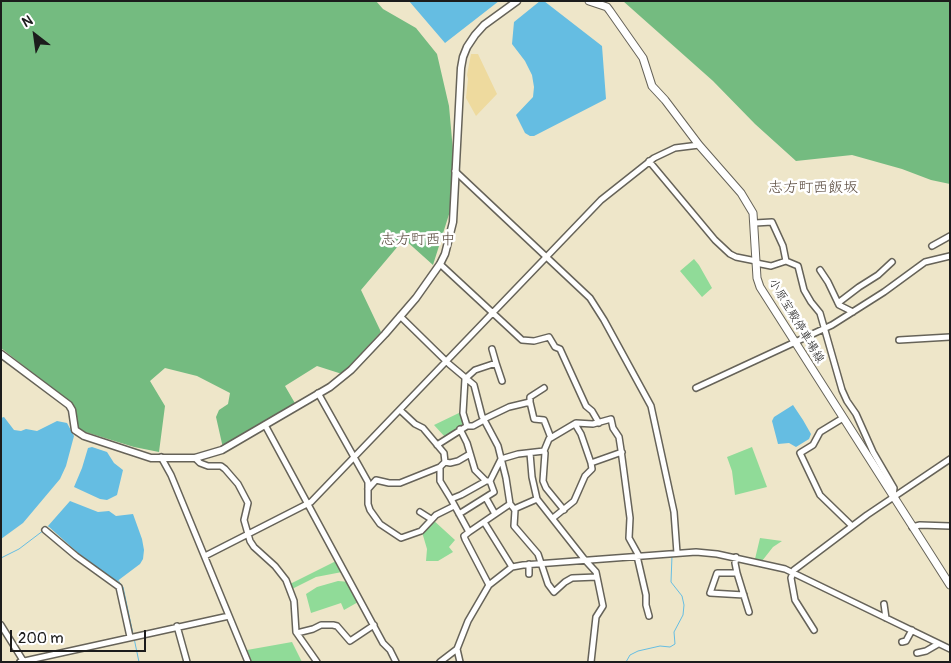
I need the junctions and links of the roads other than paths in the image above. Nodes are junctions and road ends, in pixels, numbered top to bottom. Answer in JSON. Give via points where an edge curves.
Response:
{"nodes":[{"id":1,"x":517,"y":1,"type":"edge"},
{"id":2,"x":589,"y":1,"type":"edge"},
{"id":3,"x":699,"y":145,"type":"junction"},
{"id":4,"x":649,"y":161,"type":"junction"},
{"id":5,"x":455,"y":170,"type":"junction"},
{"id":6,"x":755,"y":223,"type":"junction"},
{"id":7,"x":950,"y":236,"type":"edge"},
{"id":8,"x":932,"y":246,"type":"dead end"},
{"id":9,"x":546,"y":256,"type":"junction"},
{"id":10,"x":950,"y":256,"type":"edge"},
{"id":11,"x":786,"y":261,"type":"junction"},
{"id":12,"x":756,"y":262,"type":"junction"},
{"id":13,"x":892,"y":262,"type":"dead end"},
{"id":14,"x":440,"y":264,"type":"junction"},
{"id":15,"x":820,"y":270,"type":"dead end"},
{"id":16,"x":838,"y":303,"type":"junction"},
{"id":17,"x":853,"y":312,"type":"junction"},
{"id":18,"x":492,"y":313,"type":"junction"},
{"id":19,"x":400,"y":316,"type":"junction"},
{"id":20,"x":824,"y":328,"type":"junction"},
{"id":21,"x":950,"y":337,"type":"edge"},
{"id":22,"x":899,"y":340,"type":"dead end"},
{"id":23,"x":794,"y":342,"type":"junction"},
{"id":24,"x":492,"y":350,"type":"dead end"},
{"id":25,"x":1,"y":354,"type":"edge"},
{"id":26,"x":446,"y":361,"type":"junction"},
{"id":27,"x":496,"y":363,"type":"junction"},
{"id":28,"x":466,"y":377,"type":"junction"},
{"id":29,"x":502,"y":381,"type":"dead end"},
{"id":30,"x":544,"y":388,"type":"dead end"},
{"id":31,"x":696,"y":388,"type":"dead end"},
{"id":32,"x":318,"y":393,"type":"junction"},
{"id":33,"x":530,"y":402,"type":"junction"},
{"id":34,"x":400,"y":410,"type":"junction"},
{"id":35,"x":843,"y":418,"type":"junction"},
{"id":36,"x":484,"y":420,"type":"junction"},
{"id":37,"x":599,"y":423,"type":"junction"},
{"id":38,"x":574,"y":424,"type":"junction"},
{"id":39,"x":265,"y":425,"type":"junction"},
{"id":40,"x":467,"y":426,"type":"junction"},
{"id":41,"x":460,"y":429,"type":"junction"},
{"id":42,"x":551,"y":438,"type":"junction"},
{"id":43,"x":437,"y":445,"type":"junction"},
{"id":44,"x":544,"y":451,"type":"junction"},
{"id":45,"x":622,"y":452,"type":"junction"},
{"id":46,"x":530,"y":453,"type":"junction"},
{"id":47,"x":470,"y":454,"type":"junction"},
{"id":48,"x":161,"y":456,"type":"junction"},
{"id":49,"x":354,"y":457,"type":"junction"},
{"id":50,"x":195,"y":458,"type":"junction"},
{"id":51,"x":501,"y":459,"type":"junction"},
{"id":52,"x":950,"y":459,"type":"edge"},
{"id":53,"x":445,"y":462,"type":"junction"},
{"id":54,"x":591,"y":463,"type":"junction"},
{"id":55,"x":440,"y":467,"type":"junction"},
{"id":56,"x":488,"y":481,"type":"junction"},
{"id":57,"x":545,"y":487,"type":"junction"},
{"id":58,"x":367,"y":490,"type":"junction"},
{"id":59,"x":893,"y":497,"type":"junction"},
{"id":60,"x":486,"y":498,"type":"junction"},
{"id":61,"x":537,"y":498,"type":"junction"},
{"id":62,"x":451,"y":499,"type":"junction"},
{"id":63,"x":307,"y":504,"type":"junction"},
{"id":64,"x":454,"y":506,"type":"junction"},
{"id":65,"x":512,"y":507,"type":"junction"},
{"id":66,"x":564,"y":510,"type":"junction"},
{"id":67,"x":420,"y":512,"type":"dead end"},
{"id":68,"x":459,"y":514,"type":"junction"},
{"id":69,"x":495,"y":514,"type":"junction"},
{"id":70,"x":553,"y":518,"type":"junction"},
{"id":71,"x":431,"y":519,"type":"junction"},
{"id":72,"x":484,"y":522,"type":"junction"},
{"id":73,"x":852,"y":526,"type":"junction"},
{"id":74,"x":950,"y":526,"type":"edge"},
{"id":75,"x":912,"y":527,"type":"junction"},
{"id":76,"x":46,"y":530,"type":"dead end"},
{"id":77,"x":469,"y":532,"type":"junction"},
{"id":78,"x":248,"y":535,"type":"junction"},
{"id":79,"x":677,"y":553,"type":"junction"},
{"id":80,"x":204,"y":556,"type":"junction"},
{"id":81,"x":638,"y":556,"type":"junction"},
{"id":82,"x":736,"y":558,"type":"junction"},
{"id":83,"x":584,"y":560,"type":"junction"},
{"id":84,"x":529,"y":564,"type":"junction"},
{"id":85,"x":541,"y":564,"type":"junction"},
{"id":86,"x":512,"y":567,"type":"junction"},
{"id":87,"x":792,"y":572,"type":"junction"},
{"id":88,"x":946,"y":572,"type":"edge"},
{"id":89,"x":737,"y":573,"type":"junction"},
{"id":90,"x":529,"y":574,"type":"dead end"},
{"id":91,"x":597,"y":577,"type":"junction"},
{"id":92,"x":489,"y":585,"type":"junction"},
{"id":93,"x":950,"y":585,"type":"edge"},
{"id":94,"x":744,"y":594,"type":"junction"},
{"id":95,"x":884,"y":604,"type":"dead end"},
{"id":96,"x":749,"y":612,"type":"dead end"},
{"id":97,"x":229,"y":616,"type":"junction"},
{"id":98,"x":649,"y":616,"type":"dead end"},
{"id":99,"x":886,"y":618,"type":"junction"},
{"id":100,"x":1,"y":625,"type":"edge"},
{"id":101,"x":374,"y":625,"type":"junction"},
{"id":102,"x":178,"y":626,"type":"junction"},
{"id":103,"x":814,"y":630,"type":"dead end"},
{"id":104,"x":912,"y":630,"type":"junction"},
{"id":105,"x":297,"y":633,"type":"junction"},
{"id":106,"x":130,"y":637,"type":"junction"},
{"id":107,"x":902,"y":642,"type":"dead end"},
{"id":108,"x":938,"y":644,"type":"junction"},
{"id":109,"x":457,"y":649,"type":"junction"},
{"id":110,"x":950,"y":649,"type":"edge"},
{"id":111,"x":917,"y":653,"type":"dead end"},
{"id":112,"x":22,"y":661,"type":"edge"},
{"id":113,"x":187,"y":662,"type":"edge"},
{"id":114,"x":248,"y":662,"type":"edge"},
{"id":115,"x":317,"y":662,"type":"edge"},
{"id":116,"x":396,"y":662,"type":"edge"},
{"id":117,"x":440,"y":662,"type":"edge"},
{"id":118,"x":460,"y":662,"type":"edge"},
{"id":119,"x":591,"y":662,"type":"edge"}],
"edges":[{"from":1,"to":5,"type":"street","via":[[484,25],[466,47],[461,68]]},
{"from":2,"to":3,"type":"main road","name":"小原宝殿停車場線","via":[[610,11],[643,58],[652,86]]},
{"from":3,"to":4,"type":"street","via":[[676,148]]},
{"from":3,"to":6,"type":"main road","name":"小原宝殿停車場線","via":[[741,194],[753,213]]},
{"from":4,"to":9,"type":"street","via":[[598,203]]},
{"from":4,"to":12,"type":"street","via":[[715,240],[730,254]]},
{"from":5,"to":9,"type":"street"},
{"from":5,"to":14,"type":"street","via":[[453,222]]},
{"from":6,"to":11,"type":"street","via":[[772,222]]},
{"from":6,"to":12,"type":"main road","name":"小原宝殿停車場線"},
{"from":7,"to":8,"type":"street"},
{"from":9,"to":18,"type":"street"},
{"from":9,"to":79,"type":"street","via":[[590,298],[651,406],[674,512]]},
{"from":10,"to":17,"type":"street","via":[[925,262]]},
{"from":11,"to":12,"type":"street","via":[[771,266]]},
{"from":11,"to":20,"type":"street","via":[[798,266],[801,283],[820,313]]},
{"from":12,"to":23,"type":"main road","name":"小原宝殿停車場線","via":[[760,287]]},
{"from":13,"to":16,"type":"street"},
{"from":14,"to":18,"type":"street"},
{"from":14,"to":19,"type":"street"},
{"from":15,"to":16,"type":"street"},
{"from":16,"to":17,"type":"street"},
{"from":17,"to":20,"type":"street"},
{"from":18,"to":26,"type":"street"},
{"from":18,"to":37,"type":"street","via":[[522,340],[550,337],[560,349],[586,406]]},
{"from":19,"to":26,"type":"street"},
{"from":19,"to":32,"type":"street","via":[[351,370]]},
{"from":20,"to":23,"type":"street"},
{"from":20,"to":59,"type":"street","via":[[842,390],[893,485]]},
{"from":21,"to":22,"type":"street"},
{"from":23,"to":31,"type":"street"},
{"from":23,"to":35,"type":"main road","name":"小原宝殿停車場線"},
{"from":24,"to":27,"type":"street"},
{"from":25,"to":48,"type":"street","via":[[69,405],[76,430],[84,436],[150,458]]},
{"from":26,"to":28,"type":"street"},
{"from":26,"to":34,"type":"street"},
{"from":27,"to":28,"type":"street","via":[[475,370]]},
{"from":27,"to":29,"type":"street"},
{"from":28,"to":36,"type":"street","via":[[474,385]]},
{"from":28,"to":40,"type":"street","via":[[463,413]]},
{"from":30,"to":33,"type":"street","via":[[530,397]]},
{"from":32,"to":39,"type":"street"},
{"from":32,"to":49,"type":"street"},
{"from":33,"to":36,"type":"street","via":[[509,407]]},
{"from":33,"to":42,"type":"street","via":[[534,419],[544,420]]},
{"from":34,"to":43,"type":"street","via":[[423,428]]},
{"from":34,"to":49,"type":"street"},
{"from":35,"to":59,"type":"main road","name":"小原宝殿停車場線"},
{"from":35,"to":73,"type":"street","via":[[820,432],[813,445],[800,453],[820,495]]},
{"from":36,"to":40,"type":"street"},
{"from":36,"to":51,"type":"street"},
{"from":37,"to":38,"type":"street"},
{"from":37,"to":45,"type":"street","via":[[611,419]]},
{"from":38,"to":42,"type":"street"},
{"from":38,"to":54,"type":"street"},
{"from":39,"to":50,"type":"street","via":[[222,450]]},
{"from":39,"to":63,"type":"street"},
{"from":40,"to":41,"type":"street"},
{"from":41,"to":43,"type":"street"},
{"from":41,"to":47,"type":"street"},
{"from":42,"to":44,"type":"street"},
{"from":43,"to":53,"type":"street","via":[[444,453]]},
{"from":44,"to":46,"type":"street"},
{"from":44,"to":57,"type":"street","via":[[542,477]]},
{"from":45,"to":54,"type":"street"},
{"from":45,"to":81,"type":"street","via":[[630,518],[629,538]]},
{"from":46,"to":51,"type":"street"},
{"from":46,"to":61,"type":"street"},
{"from":47,"to":53,"type":"street"},
{"from":47,"to":56,"type":"street","via":[[477,474]]},
{"from":48,"to":50,"type":"street"},
{"from":48,"to":80,"type":"street"},
{"from":49,"to":58,"type":"street","via":[[368,482]]},
{"from":49,"to":63,"type":"street"},
{"from":50,"to":78,"type":"street","via":[[208,466],[221,466],[238,484],[248,504],[244,520]]},
{"from":51,"to":56,"type":"street"},
{"from":51,"to":65,"type":"street"},
{"from":52,"to":59,"type":"street"},
{"from":53,"to":55,"type":"street"},
{"from":54,"to":66,"type":"street","via":[[592,469],[574,501]]},
{"from":55,"to":58,"type":"street","via":[[400,483],[376,480]]},
{"from":55,"to":62,"type":"street","via":[[440,481]]},
{"from":56,"to":60,"type":"street","via":[[494,492]]},
{"from":56,"to":62,"type":"street"},
{"from":57,"to":61,"type":"street"},
{"from":57,"to":66,"type":"street"},
{"from":58,"to":71,"type":"street","via":[[370,510],[380,524],[399,538],[421,531]]},
{"from":59,"to":73,"type":"street"},
{"from":59,"to":75,"type":"main road","name":"小原宝殿停車場線"},
{"from":60,"to":68,"type":"street"},
{"from":60,"to":69,"type":"street"},
{"from":61,"to":65,"type":"street"},
{"from":61,"to":70,"type":"street"},
{"from":62,"to":64,"type":"street"},
{"from":63,"to":78,"type":"street"},
{"from":63,"to":101,"type":"street"},
{"from":64,"to":68,"type":"street"},
{"from":64,"to":71,"type":"street"},
{"from":65,"to":69,"type":"street"},
{"from":65,"to":85,"type":"street","via":[[514,526],[538,554]]},
{"from":66,"to":70,"type":"street"},
{"from":67,"to":71,"type":"street"},
{"from":68,"to":77,"type":"street"},
{"from":69,"to":72,"type":"street"},
{"from":70,"to":83,"type":"street"},
{"from":72,"to":77,"type":"street"},
{"from":72,"to":86,"type":"street"},
{"from":73,"to":87,"type":"street"},
{"from":74,"to":75,"type":"street"},
{"from":75,"to":88,"type":"main road","name":"小原宝殿停車場線"},
{"from":76,"to":106,"type":"street","via":[[118,587]]},
{"from":77,"to":92,"type":"street","via":[[465,539]]},
{"from":78,"to":80,"type":"street"},
{"from":78,"to":105,"type":"street","via":[[254,547],[275,566],[289,586]]},
{"from":79,"to":81,"type":"street"},
{"from":79,"to":82,"type":"street","via":[[706,552]]},
{"from":80,"to":97,"type":"street"},
{"from":81,"to":83,"type":"street"},
{"from":81,"to":98,"type":"street"},
{"from":82,"to":87,"type":"street"},
{"from":82,"to":89,"type":"street"},
{"from":83,"to":85,"type":"street"},
{"from":83,"to":91,"type":"street"},
{"from":84,"to":85,"type":"street"},
{"from":84,"to":86,"type":"street"},
{"from":84,"to":90,"type":"street"},
{"from":85,"to":91,"type":"street","via":[[554,592],[572,578]]},
{"from":86,"to":92,"type":"street"},
{"from":87,"to":99,"type":"street"},
{"from":87,"to":103,"type":"street","via":[[795,600]]},
{"from":88,"to":93,"type":"main road","name":"小原宝殿停車場線"},
{"from":89,"to":94,"type":"street"},
{"from":89,"to":94,"type":"street","via":[[718,573],[710,593]]},
{"from":91,"to":119,"type":"street","via":[[603,606],[596,617]]},
{"from":92,"to":109,"type":"street","via":[[468,621]]},
{"from":94,"to":96,"type":"street"},
{"from":95,"to":99,"type":"street"},
{"from":97,"to":102,"type":"street"},
{"from":97,"to":114,"type":"street"},
{"from":99,"to":104,"type":"street"},
{"from":100,"to":112,"type":"street"},
{"from":101,"to":105,"type":"street","via":[[350,641],[333,625],[321,625]]},
{"from":101,"to":116,"type":"street"},
{"from":102,"to":106,"type":"street"},
{"from":102,"to":113,"type":"street"},
{"from":104,"to":107,"type":"street"},
{"from":104,"to":108,"type":"street"},
{"from":105,"to":115,"type":"street"},
{"from":106,"to":112,"type":"street"},
{"from":108,"to":110,"type":"street"},
{"from":108,"to":111,"type":"street"},
{"from":109,"to":117,"type":"street"},
{"from":109,"to":118,"type":"street"}]}
